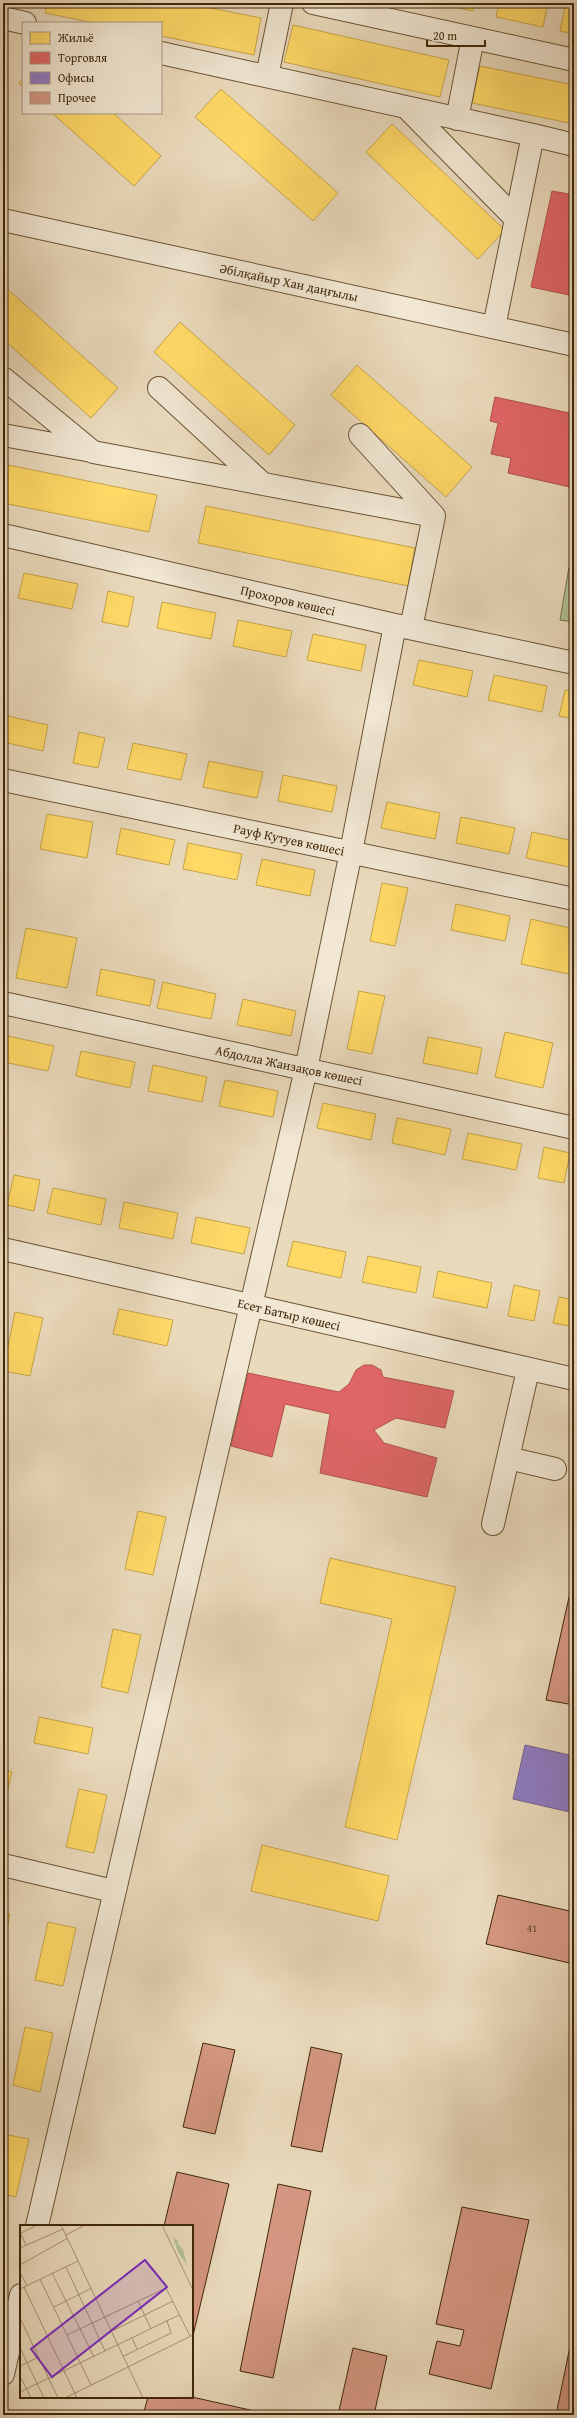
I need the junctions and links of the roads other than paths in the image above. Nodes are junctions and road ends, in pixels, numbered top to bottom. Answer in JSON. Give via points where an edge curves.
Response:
{"nodes":[{"id":1,"x":282,"y":3,"type":"edge"},
{"id":2,"x":313,"y":3,"type":"edge"},
{"id":3,"x":391,"y":11,"type":"edge"},
{"id":4,"x":3,"y":18,"type":"edge"},
{"id":5,"x":22,"y":22,"type":"edge"},
{"id":6,"x":473,"y":38,"type":"junction"},
{"id":7,"x":162,"y":53,"type":"edge"},
{"id":8,"x":574,"y":60,"type":"edge"},
{"id":9,"x":266,"y":76,"type":"junction"},
{"id":10,"x":407,"y":108,"type":"junction"},
{"id":11,"x":457,"y":119,"type":"junction"},
{"id":12,"x":533,"y":135,"type":"junction"},
{"id":13,"x":574,"y":145,"type":"edge"},
{"id":14,"x":516,"y":219,"type":"junction"},
{"id":15,"x":3,"y":220,"type":"edge"},
{"id":16,"x":494,"y":327,"type":"junction"},
{"id":17,"x":574,"y":345,"type":"edge"},
{"id":18,"x":3,"y":378,"type":"edge"},
{"id":19,"x":159,"y":388,"type":"dead end"},
{"id":20,"x":3,"y":435,"type":"edge"},
{"id":21,"x":360,"y":436,"type":"dead end"},
{"id":22,"x":93,"y":452,"type":"junction"},
{"id":23,"x":263,"y":484,"type":"junction"},
{"id":24,"x":434,"y":516,"type":"junction"},
{"id":25,"x":3,"y":535,"type":"edge"},
{"id":26,"x":403,"y":627,"type":"junction"},
{"id":27,"x":574,"y":663,"type":"edge"},
{"id":28,"x":3,"y":780,"type":"edge"},
{"id":29,"x":351,"y":852,"type":"junction"},
{"id":30,"x":574,"y":899,"type":"edge"},
{"id":31,"x":3,"y":1003,"type":"edge"},
{"id":32,"x":306,"y":1068,"type":"junction"},
{"id":33,"x":574,"y":1128,"type":"edge"},
{"id":34,"x":3,"y":1249,"type":"edge"},
{"id":35,"x":252,"y":1305,"type":"junction"},
{"id":36,"x":528,"y":1370,"type":"junction"},
{"id":37,"x":574,"y":1379,"type":"edge"},
{"id":38,"x":508,"y":1458,"type":"junction"},
{"id":39,"x":554,"y":1469,"type":"dead end"},
{"id":40,"x":493,"y":1524,"type":"dead end"},
{"id":41,"x":3,"y":1865,"type":"edge"},
{"id":42,"x":113,"y":1891,"type":"junction"},
{"id":43,"x":37,"y":2225,"type":"edge"},
{"id":44,"x":20,"y":2299,"type":"edge"},
{"id":45,"x":3,"y":2374,"type":"edge"}],
"edges":[{"from":1,"to":9,"type":"street"},
{"from":2,"to":3,"type":"street"},
{"from":3,"to":6,"type":"street"},
{"from":4,"to":5,"type":"street"},
{"from":6,"to":8,"type":"street"},
{"from":6,"to":11,"type":"street"},
{"from":7,"to":9,"type":"street"},
{"from":9,"to":10,"type":"street"},
{"from":10,"to":11,"type":"street"},
{"from":10,"to":14,"type":"street"},
{"from":11,"to":12,"type":"street"},
{"from":12,"to":13,"type":"street"},
{"from":12,"to":14,"type":"street"},
{"from":14,"to":16,"type":"street"},
{"from":15,"to":16,"type":"street","name":"Әбілқайыр Хан даңғылы"},
{"from":16,"to":17,"type":"street","name":"Әбілқайыр Хан даңғылы"},
{"from":18,"to":22,"type":"street"},
{"from":19,"to":23,"type":"street"},
{"from":20,"to":22,"type":"street"},
{"from":21,"to":24,"type":"street"},
{"from":22,"to":23,"type":"street"},
{"from":23,"to":24,"type":"street"},
{"from":24,"to":26,"type":"street"},
{"from":25,"to":26,"type":"street","name":"Прохоров көшесі"},
{"from":26,"to":27,"type":"street","name":"Прохоров көшесі"},
{"from":26,"to":29,"type":"street"},
{"from":28,"to":29,"type":"street","name":"Рауф Кутуев көшесі"},
{"from":29,"to":30,"type":"street","name":"Рауф Кутуев көшесі"},
{"from":29,"to":32,"type":"street"},
{"from":31,"to":32,"type":"street","name":"Абдолла Жанзақов көшесі"},
{"from":32,"to":33,"type":"street","name":"Абдолла Жанзақов көшесі"},
{"from":32,"to":35,"type":"street"},
{"from":34,"to":35,"type":"street","name":"Есет Батыр көшесі"},
{"from":35,"to":36,"type":"street","name":"Есет Батыр көшесі"},
{"from":35,"to":42,"type":"street"},
{"from":36,"to":37,"type":"street","name":"Есет Батыр көшесі"},
{"from":36,"to":38,"type":"street"},
{"from":38,"to":39,"type":"street"},
{"from":38,"to":40,"type":"street"},
{"from":41,"to":42,"type":"street"},
{"from":42,"to":43,"type":"street"},
{"from":44,"to":45,"type":"street"}]}
